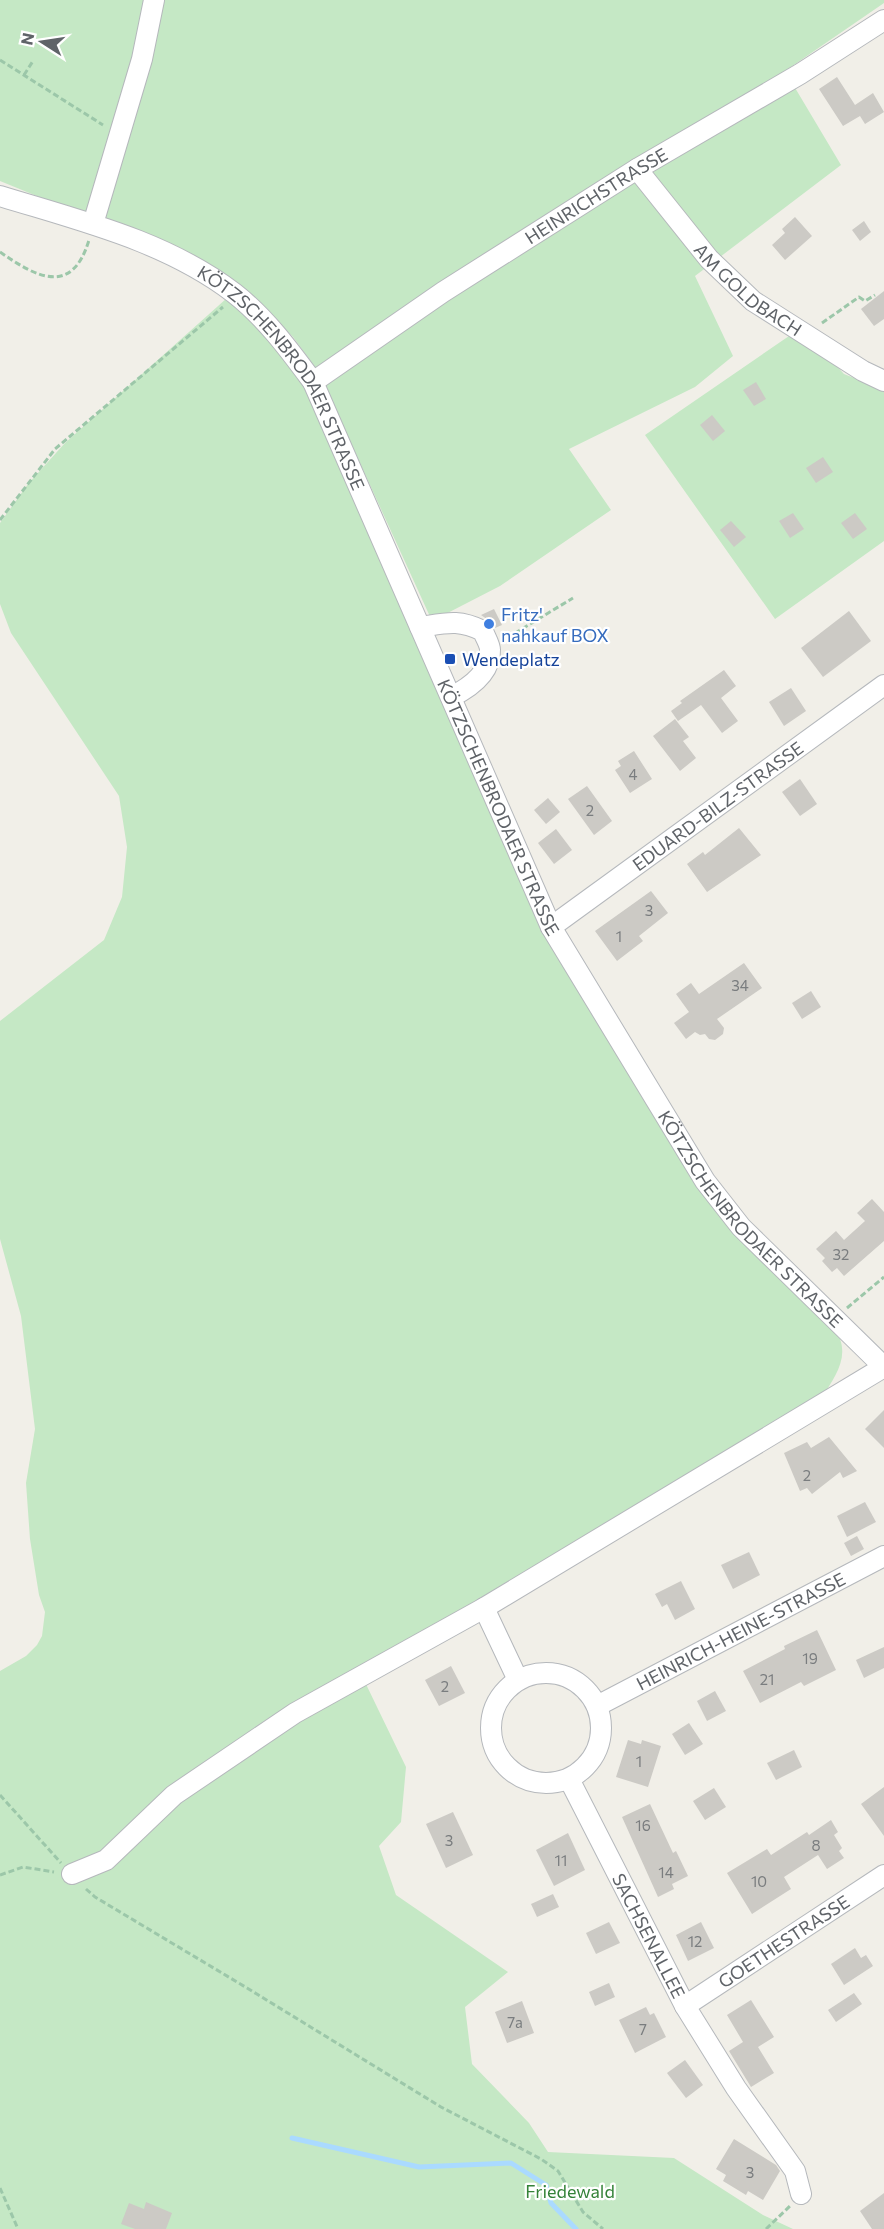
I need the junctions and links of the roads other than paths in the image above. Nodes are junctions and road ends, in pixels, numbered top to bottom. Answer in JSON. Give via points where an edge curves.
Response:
{"nodes":[{"id":1,"x":154,"y":0,"type":"edge"},
{"id":2,"x":884,"y":20,"type":"edge"},
{"id":3,"x":637,"y":169,"type":"junction"},
{"id":4,"x":0,"y":196,"type":"edge"},
{"id":5,"x":93,"y":224,"type":"junction"},
{"id":6,"x":884,"y":381,"type":"edge"},
{"id":7,"x":314,"y":382,"type":"junction"},
{"id":8,"x":420,"y":627,"type":"junction"},
{"id":9,"x":884,"y":685,"type":"edge"},
{"id":10,"x":451,"y":697,"type":"junction"},
{"id":11,"x":551,"y":927,"type":"junction"},
{"id":12,"x":884,"y":1367,"type":"edge"},
{"id":13,"x":884,"y":1556,"type":"edge"},
{"id":14,"x":484,"y":1608,"type":"junction"},
{"id":15,"x":519,"y":1680,"type":"junction"},
{"id":16,"x":597,"y":1706,"type":"junction"},
{"id":17,"x":569,"y":1779,"type":"junction"},
{"id":18,"x":72,"y":1874,"type":"road end"},
{"id":19,"x":884,"y":1875,"type":"edge"},
{"id":20,"x":685,"y":2006,"type":"junction"},
{"id":21,"x":801,"y":2194,"type":"road end"}],
"edges":[{"from":1,"to":5,"type":"street","via":[[142,59]]},
{"from":2,"to":3,"type":"street","name":"HEINRICHSTRASSE"},
{"from":3,"to":6,"type":"street","name":"AM GOLDBACH","via":[[709,259],[753,301]]},
{"from":3,"to":7,"type":"street","name":"HEINRICHSTRASSE","via":[[443,292]]},
{"from":4,"to":5,"type":"street","name":"KÖTZSCHENBRODAER STRASSE"},
{"from":5,"to":7,"type":"street","name":"KÖTZSCHENBRODAER STRASSE","via":[[163,250],[200,269],[236,295],[277,335]]},
{"from":7,"to":8,"type":"street","name":"KÖTZSCHENBRODAER STRASSE"},
{"from":8,"to":10,"type":"street","name":"KÖTZSCHENBRODAER STRASSE"},
{"from":8,"to":10,"type":"street","via":[[466,623],[483,631],[490,649],[487,667],[473,683]]},
{"from":9,"to":11,"type":"street","name":"EDUARD-BILZ-STRASSE"},
{"from":10,"to":11,"type":"street","name":"KÖTZSCHENBRODAER STRASSE"},
{"from":11,"to":12,"type":"street","name":"KÖTZSCHENBRODAER STRASSE","via":[[705,1181],[741,1227]]},
{"from":12,"to":14,"type":"street"},
{"from":13,"to":16,"type":"street","name":"HEINRICH-HEINE-STRASSE"},
{"from":14,"to":15,"type":"street"},
{"from":14,"to":18,"type":"street","via":[[295,1713],[174,1795],[106,1860]]},
{"from":15,"to":16,"type":"street","via":[[536,1673],[555,1673],[587,1690]]},
{"from":15,"to":17,"type":"street","via":[[504,1692],[494,1708],[490,1726],[501,1762],[515,1775],[532,1782],[551,1784]]},
{"from":16,"to":17,"type":"street","via":[[602,1727],[598,1748],[586,1766]]},
{"from":17,"to":20,"type":"street","name":"SACHSENALLEE"},
{"from":19,"to":20,"type":"street","name":"GOETHESTRASSE"},
{"from":20,"to":21,"type":"street","name":"SACHSENALLEE","via":[[736,2088],[795,2171]]}]}
